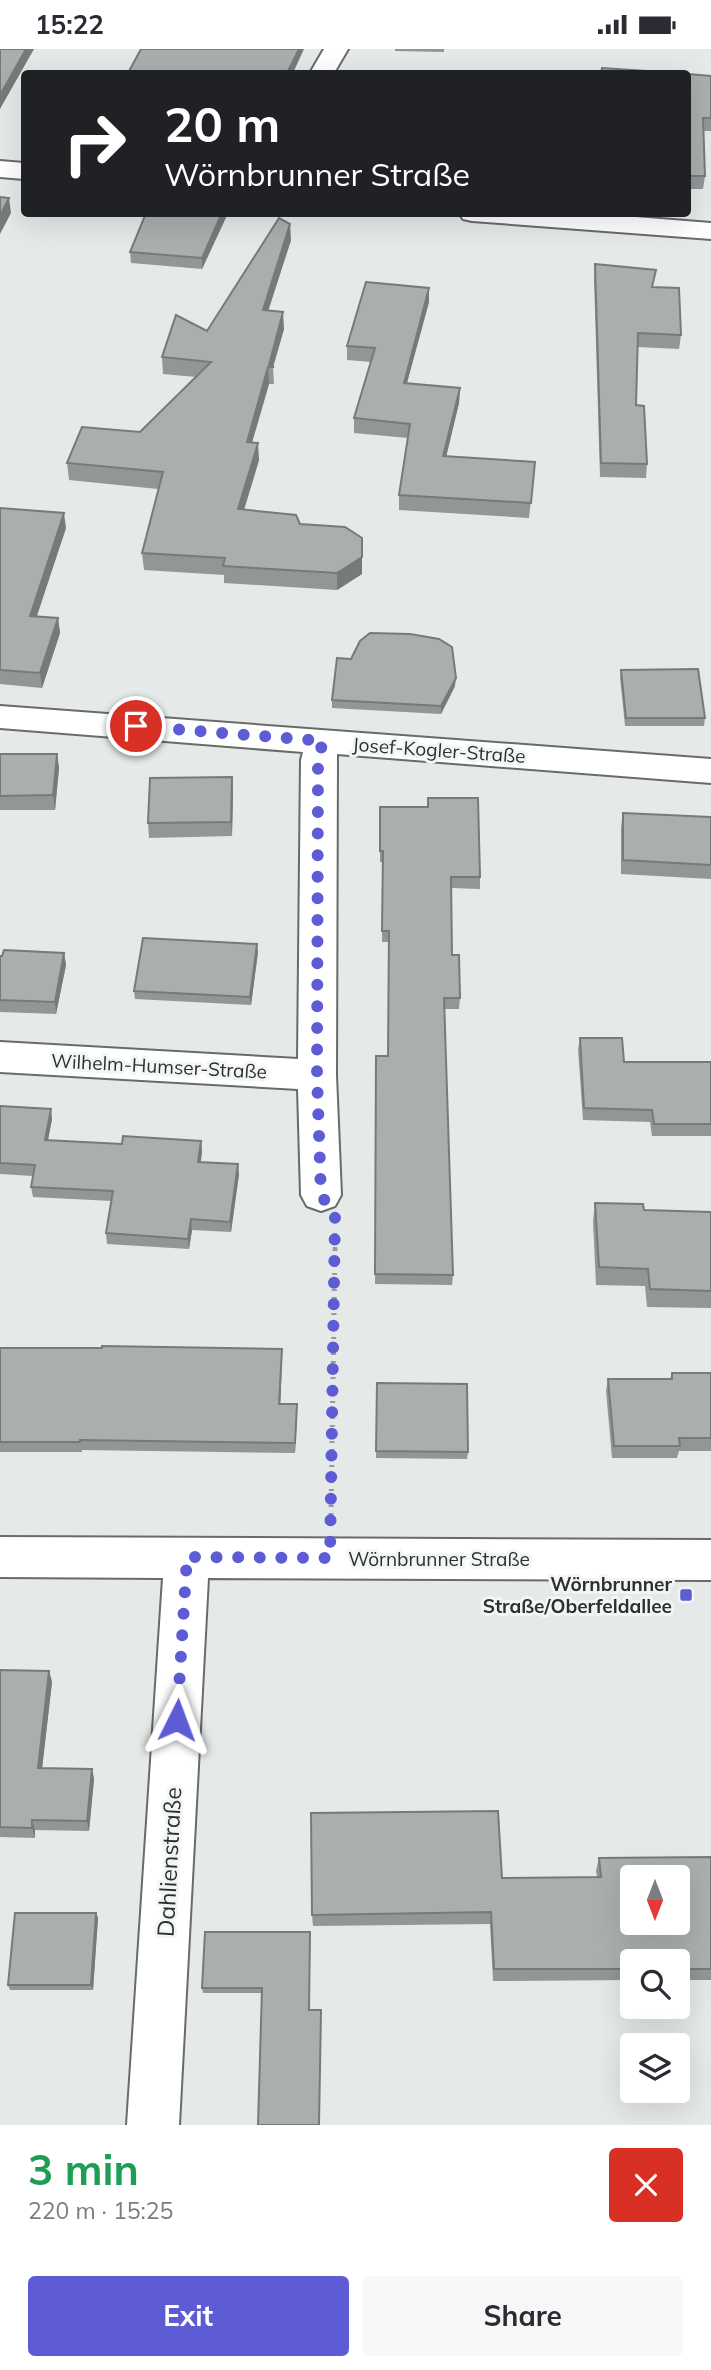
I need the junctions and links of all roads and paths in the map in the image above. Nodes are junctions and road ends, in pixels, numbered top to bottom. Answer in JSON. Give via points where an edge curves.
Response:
{"nodes":[{"id":1,"x":336,"y":49,"type":"edge"},
{"id":2,"x":325,"y":70,"type":"edge"},
{"id":3,"x":0,"y":169,"type":"edge"},
{"id":4,"x":21,"y":171,"type":"edge"},
{"id":5,"x":525,"y":217,"type":"edge"},
{"id":6,"x":711,"y":231,"type":"edge"},
{"id":7,"x":0,"y":717,"type":"edge"},
{"id":8,"x":323,"y":741,"type":"junction"},
{"id":9,"x":711,"y":771,"type":"edge"},
{"id":10,"x":0,"y":1057,"type":"edge"},
{"id":11,"x":317,"y":1075,"type":"junction"},
{"id":12,"x":321,"y":1195,"type":"joint"},
{"id":13,"x":0,"y":1557,"type":"edge"},
{"id":14,"x":187,"y":1557,"type":"junction"},
{"id":15,"x":330,"y":1558,"type":"junction"},
{"id":16,"x":711,"y":1560,"type":"edge"},
{"id":17,"x":153,"y":2125,"type":"edge"}],
"edges":[{"from":1,"to":2,"type":"street"},
{"from":3,"to":4,"type":"street"},
{"from":5,"to":6,"type":"street"},
{"from":7,"to":8,"type":"street","name":"Josef-Kogler-Straße"},
{"from":8,"to":9,"type":"street","name":"Josef-Kogler-Straße"},
{"from":8,"to":11,"type":"street","via":[[318,760]]},
{"from":10,"to":11,"type":"street","name":"Wilhelm-Humser-Straße"},
{"from":11,"to":12,"type":"street"},
{"from":12,"to":15,"type":"path","via":[[335,1215]]},
{"from":13,"to":14,"type":"street","name":"Wörnbrunner Straße"},
{"from":14,"to":15,"type":"street","name":"Wörnbrunner Straße"},
{"from":14,"to":17,"type":"street","name":"Dahlienstraße"},
{"from":15,"to":16,"type":"street","name":"Wörnbrunner Straße"}]}
